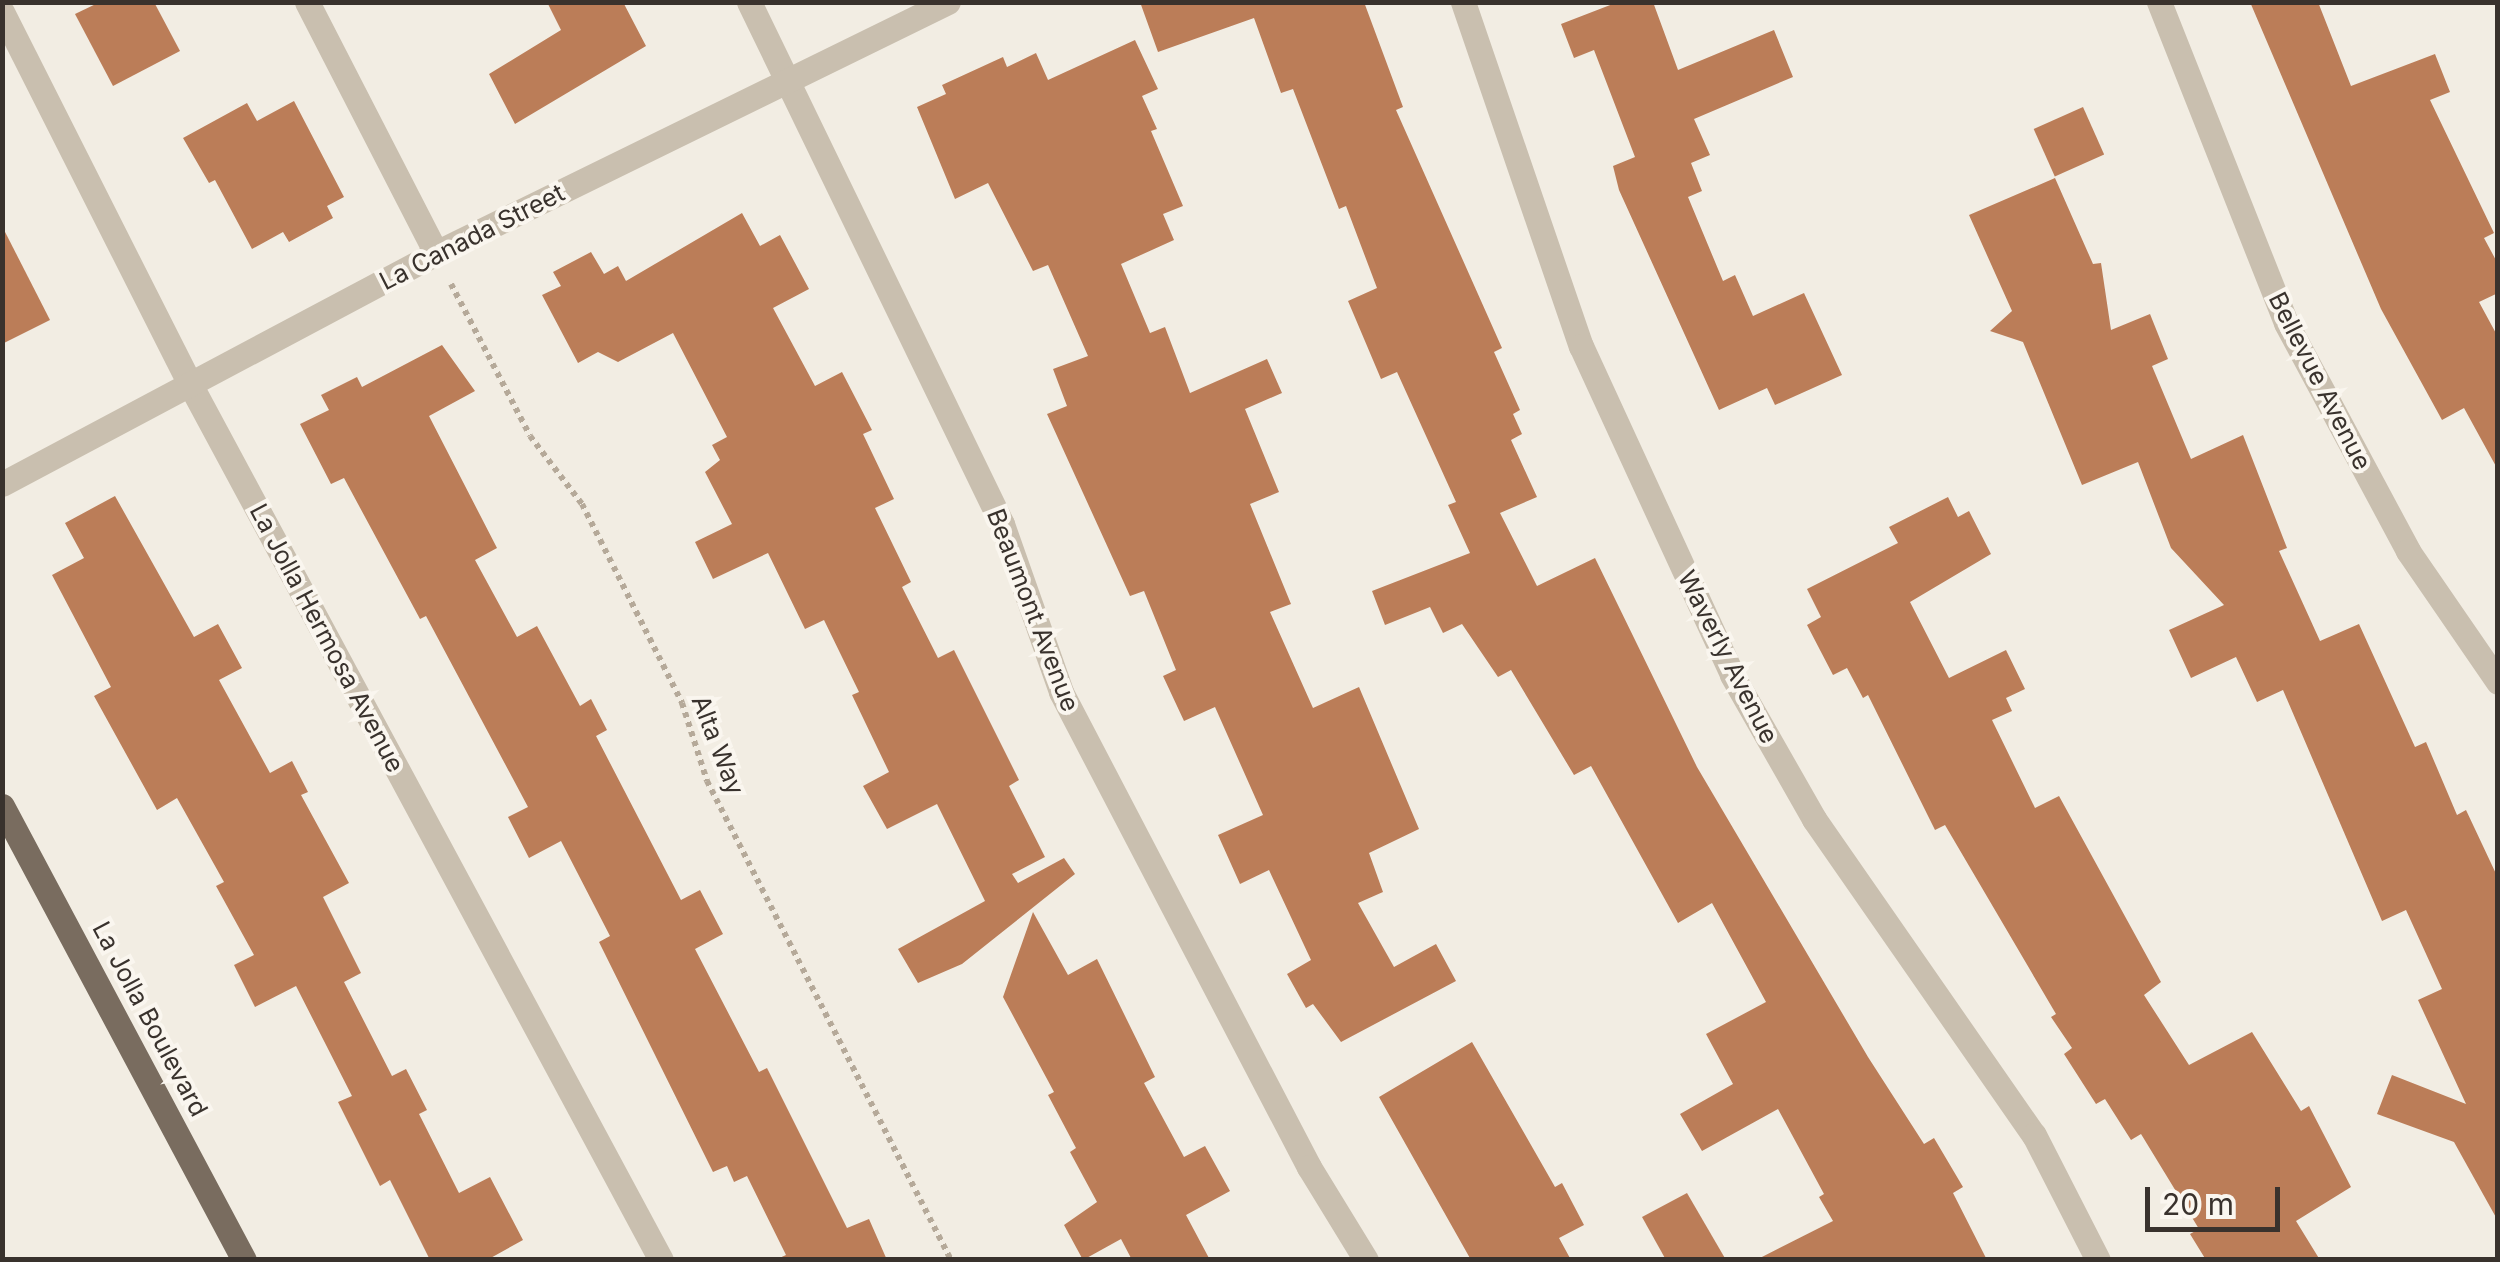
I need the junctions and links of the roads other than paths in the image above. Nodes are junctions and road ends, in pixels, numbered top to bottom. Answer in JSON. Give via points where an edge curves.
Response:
{"nodes":[{"id":1,"x":307,"y":2,"type":"edge"},
{"id":2,"x":749,"y":2,"type":"edge"},
{"id":3,"x":948,"y":2,"type":"edge"},
{"id":4,"x":1463,"y":2,"type":"edge"},
{"id":5,"x":2160,"y":2,"type":"edge"},
{"id":6,"x":2,"y":12,"type":"edge"},
{"id":7,"x":788,"y":81,"type":"junction"},
{"id":8,"x":436,"y":253,"type":"junction"},
{"id":9,"x":191,"y":386,"type":"junction"},
{"id":10,"x":2,"y":484,"type":"edge"},
{"id":11,"x":2498,"y":682,"type":"edge"},
{"id":12,"x":2,"y":806,"type":"edge"},
{"id":13,"x":244,"y":1260,"type":"edge"},
{"id":14,"x":661,"y":1260,"type":"edge"},
{"id":15,"x":1366,"y":1260,"type":"edge"},
{"id":16,"x":2098,"y":1260,"type":"edge"}],
"edges":[{"from":1,"to":8,"type":"street"},
{"from":2,"to":7,"type":"street","name":"Beaumont Avenue"},
{"from":3,"to":7,"type":"street","name":"La Canada Street"},
{"from":4,"to":16,"type":"street","name":"Waverly Avenue","via":[[1581,346],[1732,674],[1814,819],[2034,1135]]},
{"from":5,"to":11,"type":"street","name":"Bellevue Avenue","via":[[2286,323],[2408,551]]},
{"from":6,"to":9,"type":"street","name":"La Jolla Hermosa Avenue"},
{"from":7,"to":8,"type":"street","name":"La Canada Street"},
{"from":7,"to":15,"type":"street","name":"Beaumont Avenue","via":[[1002,524],[1061,692],[1309,1167]]},
{"from":8,"to":9,"type":"street","name":"La Canada Street"},
{"from":9,"to":10,"type":"street","name":"La Canada Street"},
{"from":9,"to":14,"type":"street","name":"La Jolla Hermosa Avenue"},
{"from":12,"to":13,"type":"main road","name":"La Jolla Boulevard"}]}
